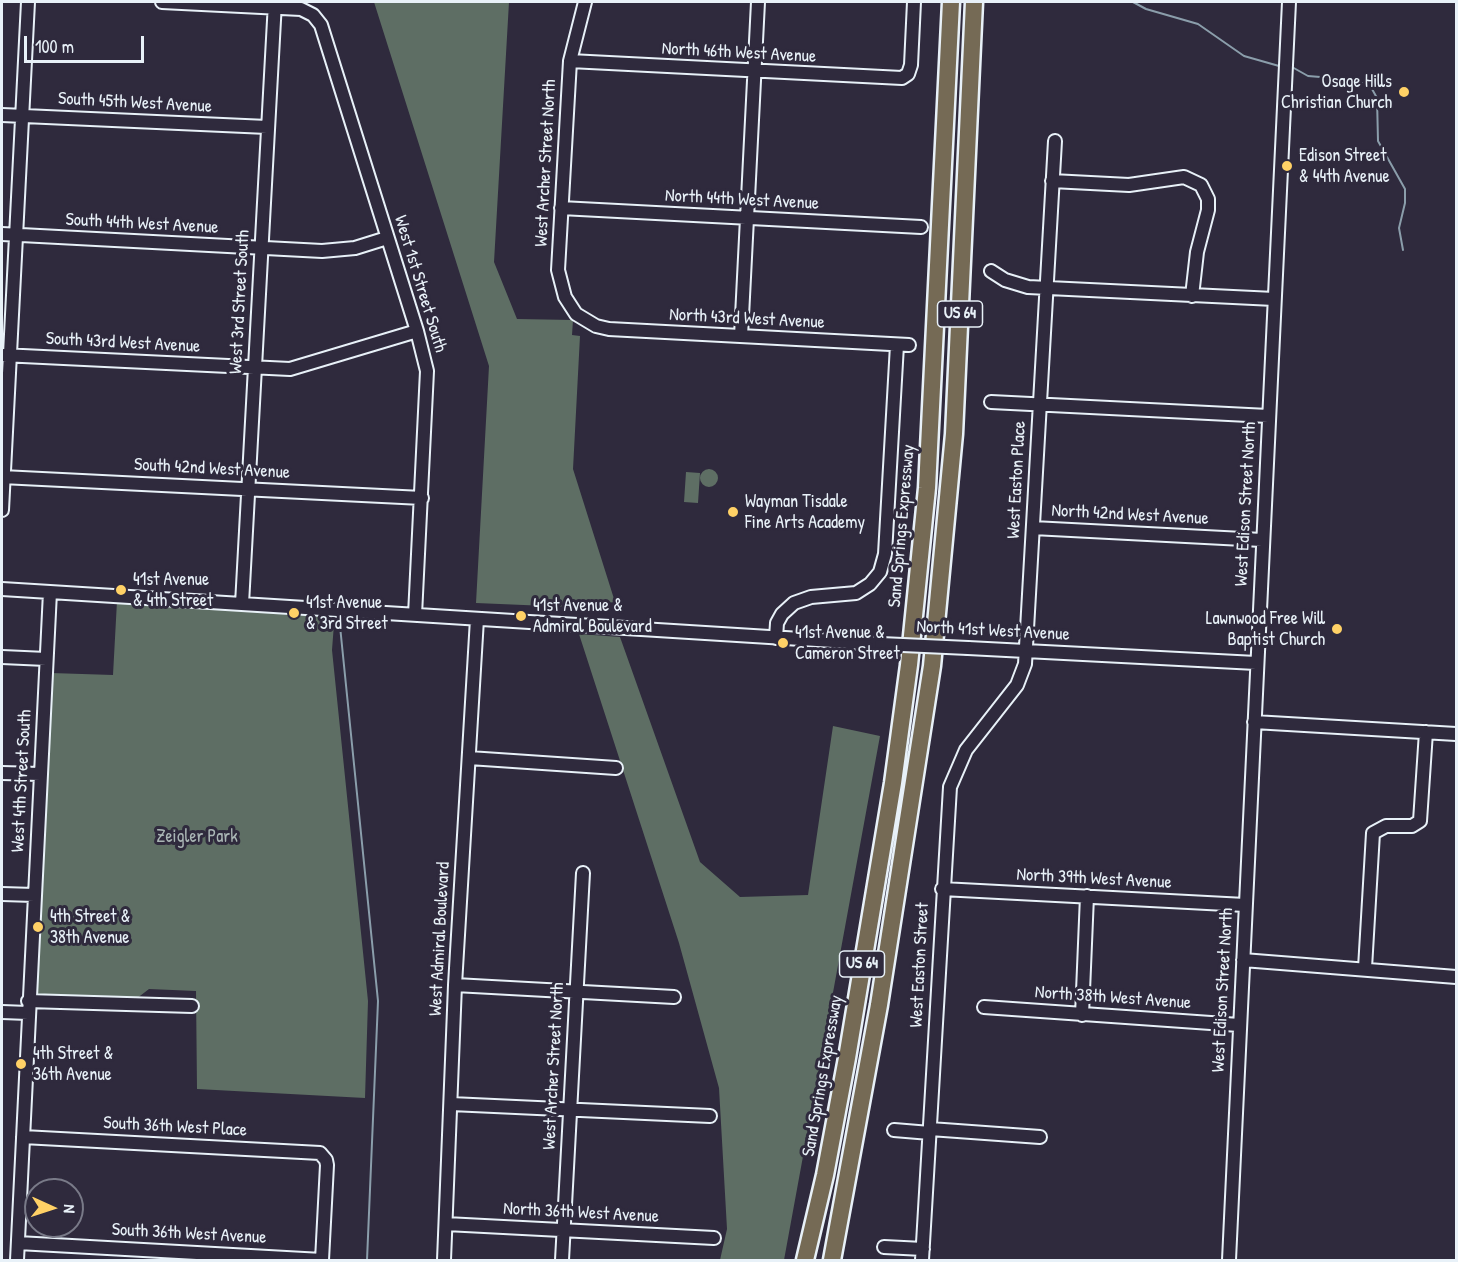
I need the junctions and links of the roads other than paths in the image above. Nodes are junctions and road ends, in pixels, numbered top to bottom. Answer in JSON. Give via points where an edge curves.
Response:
{"nodes":[{"id":1,"x":28,"y":2,"type":"edge"},
{"id":2,"x":162,"y":2,"type":"edge"},
{"id":3,"x":585,"y":2,"type":"edge"},
{"id":4,"x":758,"y":2,"type":"edge"},
{"id":5,"x":914,"y":2,"type":"edge"},
{"id":6,"x":951,"y":2,"type":"edge"},
{"id":7,"x":974,"y":2,"type":"edge"},
{"id":8,"x":1289,"y":2,"type":"edge"},
{"id":9,"x":275,"y":5,"type":"edge"},
{"id":10,"x":570,"y":62,"type":"junction"},
{"id":11,"x":755,"y":72,"type":"junction"},
{"id":12,"x":2,"y":115,"type":"edge"},
{"id":13,"x":22,"y":116,"type":"junction"},
{"id":14,"x":267,"y":127,"type":"junction"},
{"id":15,"x":1055,"y":141,"type":"dead end"},
{"id":16,"x":1052,"y":181,"type":"junction"},
{"id":17,"x":561,"y":208,"type":"junction"},
{"id":18,"x":748,"y":218,"type":"junction"},
{"id":19,"x":921,"y":227,"type":"dead end"},
{"id":20,"x":2,"y":234,"type":"edge"},
{"id":21,"x":16,"y":235,"type":"junction"},
{"id":22,"x":387,"y":238,"type":"junction"},
{"id":23,"x":260,"y":248,"type":"junction"},
{"id":24,"x":991,"y":271,"type":"dead end"},
{"id":25,"x":1046,"y":288,"type":"junction"},
{"id":26,"x":1192,"y":296,"type":"junction"},
{"id":27,"x":1274,"y":299,"type":"junction"},
{"id":28,"x":585,"y":321,"type":"joint"},
{"id":29,"x":417,"y":332,"type":"junction"},
{"id":30,"x":741,"y":336,"type":"junction"},
{"id":31,"x":6,"y":355,"type":"edge"},
{"id":32,"x":254,"y":368,"type":"junction"},
{"id":33,"x":991,"y":402,"type":"dead end"},
{"id":34,"x":1039,"y":404,"type":"junction"},
{"id":35,"x":1268,"y":416,"type":"junction"},
{"id":36,"x":2,"y":478,"type":"edge"},
{"id":37,"x":248,"y":489,"type":"junction"},
{"id":38,"x":422,"y":498,"type":"junction"},
{"id":39,"x":2,"y":510,"type":"edge"},
{"id":40,"x":1033,"y":528,"type":"junction"},
{"id":41,"x":1262,"y":540,"type":"junction"},
{"id":42,"x":2,"y":589,"type":"edge"},
{"id":43,"x":50,"y":592,"type":"junction"},
{"id":44,"x":242,"y":604,"type":"junction"},
{"id":45,"x":415,"y":615,"type":"junction"},
{"id":46,"x":477,"y":619,"type":"junction"},
{"id":47,"x":776,"y":638,"type":"junction"},
{"id":48,"x":1026,"y":651,"type":"junction"},
{"id":49,"x":2,"y":657,"type":"edge"},
{"id":50,"x":46,"y":659,"type":"junction"},
{"id":51,"x":1256,"y":663,"type":"junction"},
{"id":52,"x":1254,"y":722,"type":"junction"},
{"id":53,"x":1426,"y":732,"type":"junction"},
{"id":54,"x":1456,"y":734,"type":"edge"},
{"id":55,"x":469,"y":758,"type":"junction"},
{"id":56,"x":615,"y":768,"type":"dead end"},
{"id":57,"x":2,"y":773,"type":"edge"},
{"id":58,"x":40,"y":774,"type":"junction"},
{"id":59,"x":948,"y":799,"type":"joint"},
{"id":60,"x":584,"y":873,"type":"dead end"},
{"id":61,"x":942,"y":889,"type":"junction"},
{"id":62,"x":2,"y":894,"type":"edge"},
{"id":63,"x":34,"y":895,"type":"junction"},
{"id":64,"x":1087,"y":896,"type":"junction"},
{"id":65,"x":1245,"y":905,"type":"junction"},
{"id":66,"x":1243,"y":960,"type":"junction"},
{"id":67,"x":1365,"y":968,"type":"junction"},
{"id":68,"x":1456,"y":977,"type":"edge"},
{"id":69,"x":455,"y":985,"type":"junction"},
{"id":70,"x":577,"y":992,"type":"junction"},
{"id":71,"x":674,"y":997,"type":"dead end"},
{"id":72,"x":192,"y":1006,"type":"dead end"},
{"id":73,"x":28,"y":1007,"type":"junction"},
{"id":74,"x":984,"y":1007,"type":"dead end"},
{"id":75,"x":2,"y":1012,"type":"edge"},
{"id":76,"x":1082,"y":1015,"type":"junction"},
{"id":77,"x":1239,"y":1025,"type":"junction"},
{"id":78,"x":451,"y":1104,"type":"junction"},
{"id":79,"x":570,"y":1109,"type":"junction"},
{"id":80,"x":710,"y":1116,"type":"dead end"},
{"id":81,"x":894,"y":1130,"type":"dead end"},
{"id":82,"x":930,"y":1131,"type":"junction"},
{"id":83,"x":23,"y":1137,"type":"junction"},
{"id":84,"x":1040,"y":1137,"type":"dead end"},
{"id":85,"x":446,"y":1224,"type":"junction"},
{"id":86,"x":563,"y":1231,"type":"junction"},
{"id":87,"x":714,"y":1238,"type":"dead end"},
{"id":88,"x":18,"y":1243,"type":"junction"},
{"id":89,"x":884,"y":1247,"type":"dead end"},
{"id":90,"x":922,"y":1255,"type":"edge"},
{"id":91,"x":17,"y":1260,"type":"edge"},
{"id":92,"x":322,"y":1260,"type":"edge"},
{"id":93,"x":444,"y":1260,"type":"edge"},
{"id":94,"x":562,"y":1260,"type":"edge"},
{"id":95,"x":805,"y":1260,"type":"edge"},
{"id":96,"x":832,"y":1260,"type":"edge"},
{"id":97,"x":1229,"y":1260,"type":"edge"}],
"edges":[{"from":1,"to":13,"type":"street"},
{"from":2,"to":9,"type":"street","name":"West 1st Street South"},
{"from":3,"to":10,"type":"street","name":"West Archer Street North"},
{"from":4,"to":11,"type":"street"},
{"from":5,"to":11,"type":"street","name":"North 46th West Avenue","via":[[911,65],[905,76]]},
{"from":6,"to":95,"type":"highway","name":"Sand Springs Expressway","number":"US 64","via":[[927,476],[909,665],[847,1058]]},
{"from":7,"to":96,"type":"highway","number":"US 64","via":[[954,434],[932,666],[879,1005]]},
{"from":8,"to":27,"type":"street","name":"West Edison Street North"},
{"from":9,"to":14,"type":"street","name":"West 3rd Street South"},
{"from":9,"to":22,"type":"street","name":"West 1st Street South","via":[[305,10],[321,25]]},
{"from":10,"to":11,"type":"street","name":"North 46th West Avenue"},
{"from":10,"to":17,"type":"street","name":"West Archer Street North"},
{"from":11,"to":18,"type":"street"},
{"from":12,"to":13,"type":"street","name":"South 45th West Avenue"},
{"from":13,"to":14,"type":"street","name":"South 45th West Avenue"},
{"from":13,"to":21,"type":"street"},
{"from":14,"to":23,"type":"street","name":"West 3rd Street South"},
{"from":15,"to":16,"type":"street","name":"West Easton Place"},
{"from":16,"to":25,"type":"street","name":"West Easton Place"},
{"from":16,"to":26,"type":"street","via":[[1129,184],[1184,177],[1197,181],[1204,189],[1208,210],[1197,252]]},
{"from":17,"to":18,"type":"street","name":"North 44th West Avenue"},
{"from":17,"to":28,"type":"street","name":"West Archer Street North","via":[[560,284],[570,306]]},
{"from":18,"to":19,"type":"street","name":"North 44th West Avenue"},
{"from":18,"to":30,"type":"street"},
{"from":20,"to":21,"type":"street","name":"South 44th West Avenue"},
{"from":21,"to":23,"type":"street","name":"South 44th West Avenue"},
{"from":21,"to":31,"type":"street"},
{"from":22,"to":23,"type":"street","name":"South 44th West Avenue","via":[[340,250]]},
{"from":22,"to":29,"type":"street","name":"West 1st Street South"},
{"from":23,"to":32,"type":"street","name":"West 3rd Street South"},
{"from":24,"to":25,"type":"street","via":[[1013,283]]},
{"from":25,"to":26,"type":"street"},
{"from":25,"to":34,"type":"street","name":"West Easton Place"},
{"from":26,"to":27,"type":"street"},
{"from":27,"to":35,"type":"street","name":"West Edison Street North"},
{"from":28,"to":30,"type":"street","name":"North 43rd West Avenue","via":[[609,329]]},
{"from":29,"to":32,"type":"street","name":"South 43rd West Avenue","via":[[304,366]]},
{"from":29,"to":38,"type":"street","name":"West 1st Street South","via":[[428,384]]},
{"from":30,"to":47,"type":"street","name":"North 43rd West Avenue","via":[[903,345],[885,554],[880,572],[856,593],[811,597],[794,603],[777,623]]},
{"from":31,"to":32,"type":"street","name":"South 43rd West Avenue"},
{"from":31,"to":36,"type":"street"},
{"from":32,"to":37,"type":"street","name":"West 3rd Street South"},
{"from":33,"to":34,"type":"street"},
{"from":34,"to":35,"type":"street"},
{"from":34,"to":40,"type":"street","name":"West Easton Place"},
{"from":35,"to":41,"type":"street","name":"West Edison Street North"},
{"from":36,"to":37,"type":"street","name":"South 42nd West Avenue"},
{"from":36,"to":39,"type":"street"},
{"from":37,"to":38,"type":"street","name":"South 42nd West Avenue"},
{"from":37,"to":44,"type":"street","name":"West 3rd Street South"},
{"from":38,"to":45,"type":"street","name":"West 1st Street South"},
{"from":40,"to":41,"type":"street","name":"North 42nd West Avenue"},
{"from":40,"to":48,"type":"street","name":"West Easton Place"},
{"from":41,"to":51,"type":"street","name":"West Edison Street North"},
{"from":42,"to":43,"type":"street","name":"North 41st West Avenue"},
{"from":43,"to":44,"type":"street","name":"North 41st West Avenue"},
{"from":43,"to":50,"type":"street","name":"West 4th Street South"},
{"from":44,"to":45,"type":"street","name":"North 41st West Avenue"},
{"from":45,"to":46,"type":"street","name":"North 41st West Avenue"},
{"from":46,"to":47,"type":"street","name":"North 41st West Avenue"},
{"from":46,"to":55,"type":"street","name":"West Admiral Boulevard"},
{"from":47,"to":48,"type":"street","name":"North 41st West Avenue","bridge":true},
{"from":48,"to":51,"type":"street","name":"North 41st West Avenue"},
{"from":48,"to":59,"type":"street","name":"West Easton Place","via":[[1017,685],[966,750],[955,771]]},
{"from":49,"to":50,"type":"street"},
{"from":50,"to":58,"type":"street","name":"West 4th Street South"},
{"from":51,"to":52,"type":"street","name":"West Edison Street North"},
{"from":52,"to":53,"type":"street"},
{"from":52,"to":65,"type":"street","name":"West Edison Street North"},
{"from":53,"to":54,"type":"street"},
{"from":53,"to":67,"type":"street","via":[[1420,820],[1412,826],[1386,826],[1373,833]]},
{"from":55,"to":56,"type":"street"},
{"from":55,"to":69,"type":"street","name":"West Admiral Boulevard"},
{"from":57,"to":58,"type":"street"},
{"from":58,"to":63,"type":"street","name":"West 4th Street South"},
{"from":59,"to":61,"type":"street","name":"West Easton Street"},
{"from":60,"to":70,"type":"street","name":"West Archer Street North"},
{"from":61,"to":64,"type":"street","name":"North 39th West Avenue"},
{"from":61,"to":82,"type":"street","name":"West Easton Street"},
{"from":62,"to":63,"type":"street"},
{"from":63,"to":73,"type":"street","name":"West 4th Street South"},
{"from":64,"to":65,"type":"street","name":"North 39th West Avenue"},
{"from":64,"to":76,"type":"street"},
{"from":65,"to":66,"type":"street","name":"West Edison Street North"},
{"from":66,"to":67,"type":"street"},
{"from":66,"to":77,"type":"street","name":"West Edison Street North"},
{"from":67,"to":68,"type":"street"},
{"from":69,"to":70,"type":"street"},
{"from":69,"to":78,"type":"street","name":"West Admiral Boulevard"},
{"from":70,"to":71,"type":"street"},
{"from":70,"to":79,"type":"street","name":"West Archer Street North"},
{"from":72,"to":73,"type":"street"},
{"from":73,"to":75,"type":"street"},
{"from":73,"to":83,"type":"street","name":"West 4th Street South"},
{"from":74,"to":76,"type":"street","name":"North 38th West Avenue"},
{"from":76,"to":77,"type":"street","name":"North 38th West Avenue"},
{"from":77,"to":97,"type":"street","name":"West Edison Street North"},
{"from":78,"to":79,"type":"street"},
{"from":78,"to":85,"type":"street","name":"West Admiral Boulevard"},
{"from":79,"to":80,"type":"street"},
{"from":79,"to":86,"type":"street","name":"West Archer Street North"},
{"from":81,"to":82,"type":"street"},
{"from":82,"to":84,"type":"street"},
{"from":82,"to":90,"type":"street","name":"West Easton Street"},
{"from":83,"to":88,"type":"street","name":"West 4th Street South"},
{"from":83,"to":92,"type":"street","name":"South 36th West Place","via":[[324,1156],[327,1165]]},
{"from":85,"to":86,"type":"street","name":"North 36th West Avenue"},
{"from":85,"to":93,"type":"street","name":"West Admiral Boulevard"},
{"from":86,"to":87,"type":"street","name":"North 36th West Avenue"},
{"from":86,"to":94,"type":"street","name":"West Archer Street North"},
{"from":88,"to":91,"type":"street","name":"West 4th Street South"},
{"from":88,"to":92,"type":"street","name":"South 36th West Avenue"},
{"from":89,"to":90,"type":"street"}]}
